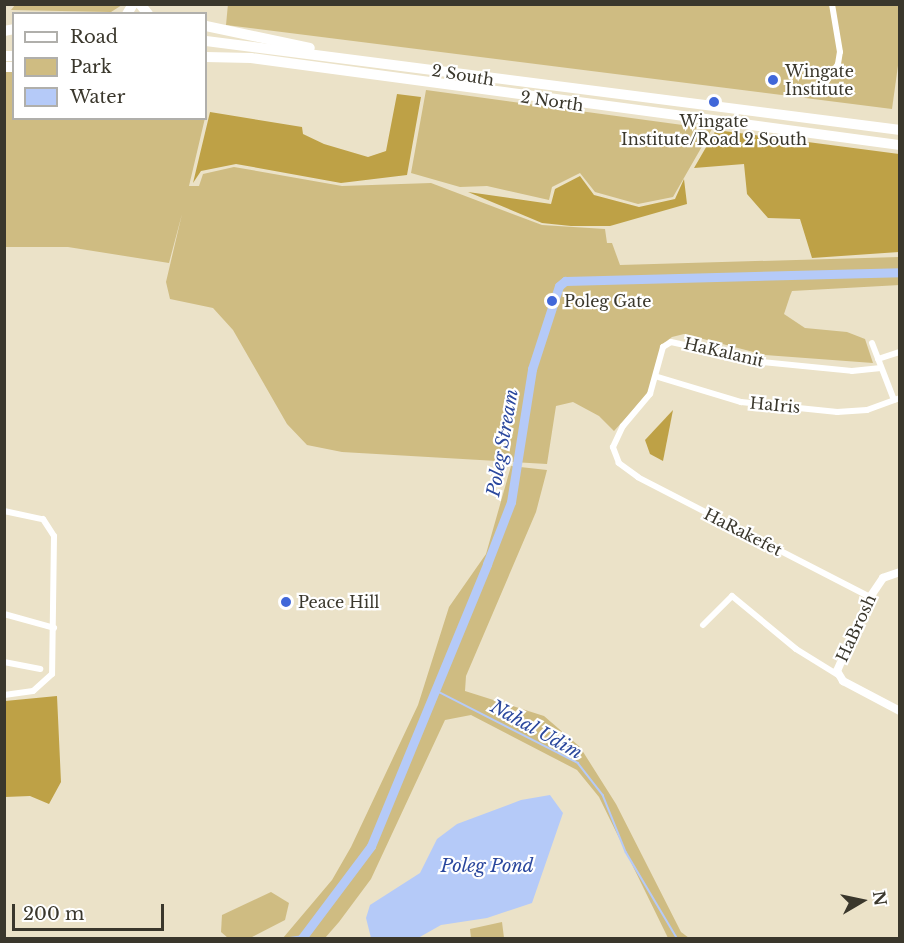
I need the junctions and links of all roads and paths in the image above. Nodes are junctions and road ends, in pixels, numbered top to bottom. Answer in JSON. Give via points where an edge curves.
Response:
{"nodes":[{"id":1,"x":832,"y":4,"type":"edge"},
{"id":2,"x":207,"y":26,"type":"edge"},
{"id":3,"x":207,"y":41,"type":"edge"},
{"id":4,"x":207,"y":57,"type":"edge"},
{"id":5,"x":342,"y":57,"type":"junction"},
{"id":6,"x":207,"y":64,"type":"edge"},
{"id":7,"x":318,"y":69,"type":"junction"},
{"id":8,"x":824,"y":85,"type":"dead end"},
{"id":9,"x":900,"y":130,"type":"edge"},
{"id":10,"x":900,"y":145,"type":"edge"},
{"id":11,"x":872,"y":343,"type":"dead end"},
{"id":12,"x":900,"y":352,"type":"edge"},
{"id":13,"x":878,"y":359,"type":"junction"},
{"id":14,"x":881,"y":368,"type":"junction"},
{"id":15,"x":658,"y":377,"type":"junction"},
{"id":16,"x":897,"y":399,"type":"edge"},
{"id":17,"x":619,"y":463,"type":"joint"},
{"id":18,"x":4,"y":511,"type":"edge"},
{"id":19,"x":900,"y":572,"type":"edge"},
{"id":20,"x":870,"y":597,"type":"junction"},
{"id":21,"x":4,"y":614,"type":"edge"},
{"id":22,"x":703,"y":625,"type":"dead end"},
{"id":23,"x":54,"y":628,"type":"junction"},
{"id":24,"x":4,"y":662,"type":"edge"},
{"id":25,"x":40,"y":669,"type":"dead end"},
{"id":26,"x":838,"y":675,"type":"junction"},
{"id":27,"x":4,"y":694,"type":"edge"},
{"id":28,"x":900,"y":711,"type":"edge"}],
"edges":[{"from":1,"to":8,"type":"street","via":[[840,52],[838,64]]},
{"from":2,"to":5,"type":"highway"},
{"from":3,"to":5,"type":"highway","name":"2 South"},
{"from":4,"to":7,"type":"highway","name":"2 North"},
{"from":5,"to":9,"type":"highway","name":"2 South"},
{"from":6,"to":7,"type":"highway"},
{"from":7,"to":10,"type":"highway","name":"2 North"},
{"from":11,"to":13,"type":"street"},
{"from":12,"to":13,"type":"street"},
{"from":13,"to":14,"type":"street"},
{"from":14,"to":15,"type":"street","name":"HaKalanit","via":[[852,371],[761,362],[681,341],[663,347]]},
{"from":14,"to":16,"type":"street"},
{"from":15,"to":16,"type":"street","name":"HaIris","via":[[741,402],[837,412],[867,410]]},
{"from":15,"to":17,"type":"street","name":"HaKalanit","via":[[615,440],[614,454]]},
{"from":17,"to":20,"type":"street","name":"HaRakefet","via":[[677,499]]},
{"from":18,"to":23,"type":"street","via":[[38,517],[52,527]]},
{"from":19,"to":20,"type":"street","name":"HaBrosh","via":[[879,583]]},
{"from":20,"to":26,"type":"street","name":"HaBrosh","via":[[840,658]]},
{"from":21,"to":23,"type":"street"},
{"from":22,"to":26,"type":"street","via":[[732,596],[796,649]]},
{"from":23,"to":27,"type":"street","via":[[50,679],[33,692]]},
{"from":24,"to":25,"type":"street"},
{"from":26,"to":28,"type":"street"}]}
